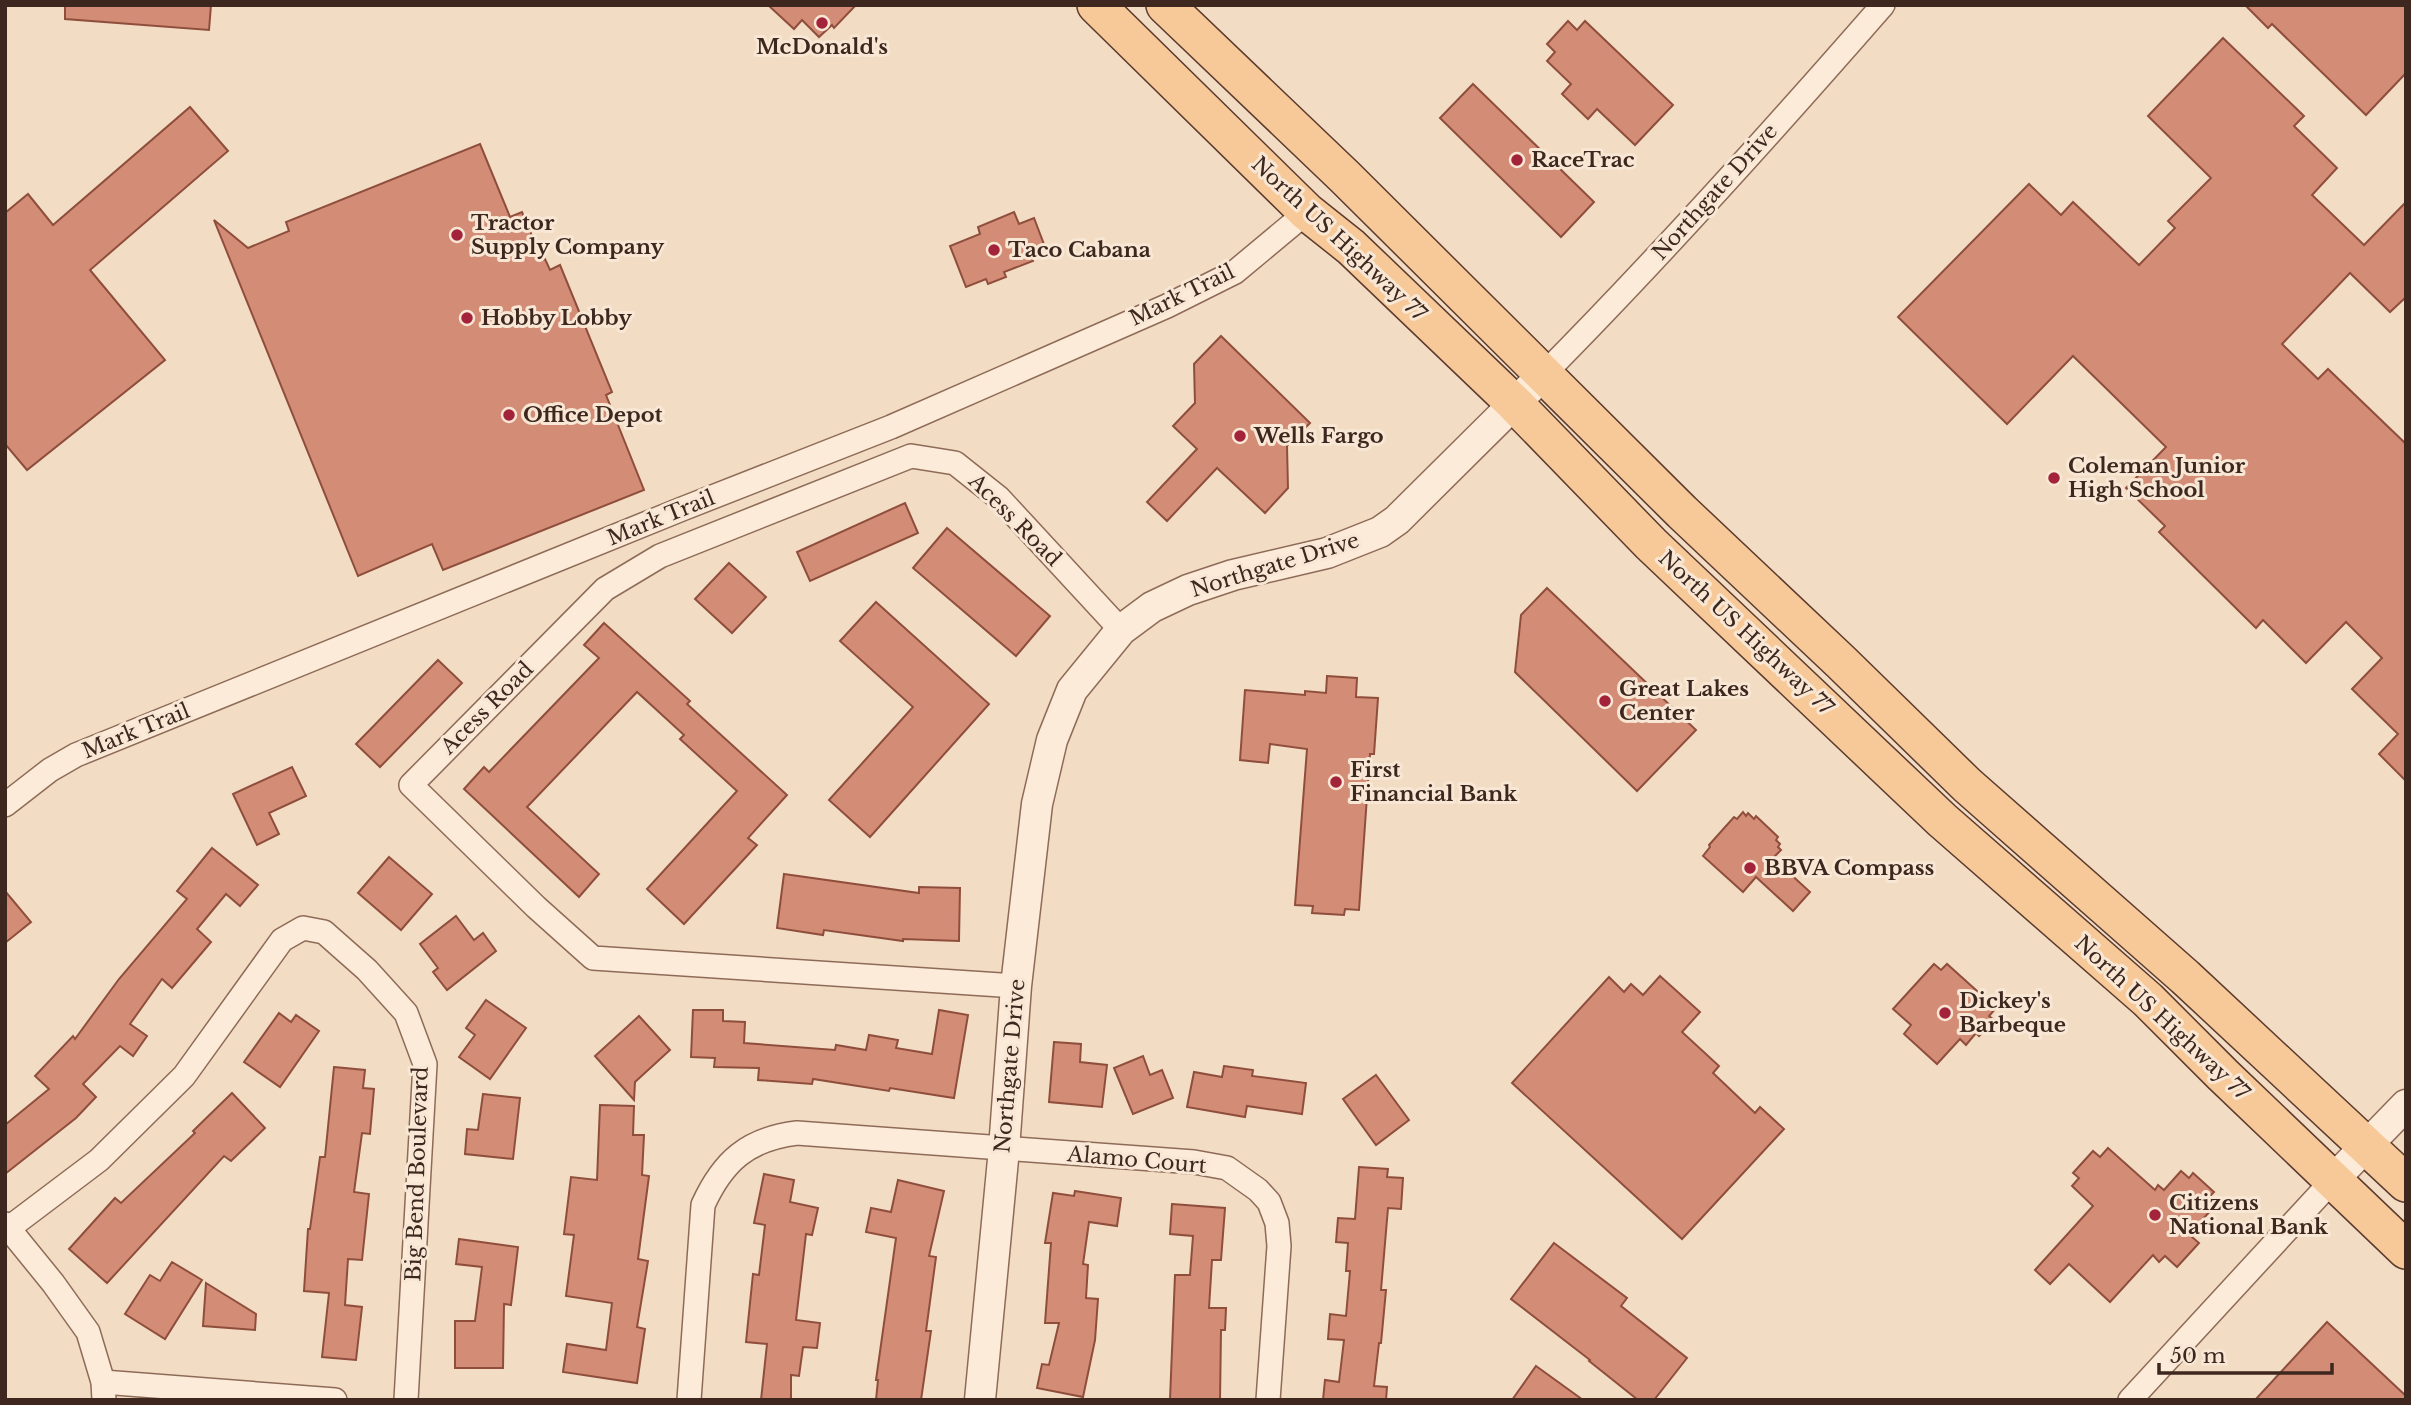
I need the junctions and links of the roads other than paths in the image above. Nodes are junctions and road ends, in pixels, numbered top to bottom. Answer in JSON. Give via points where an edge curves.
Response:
{"nodes":[{"id":1,"x":1096,"y":5,"type":"edge"},
{"id":2,"x":1165,"y":5,"type":"edge"},
{"id":3,"x":1883,"y":5,"type":"edge"},
{"id":4,"x":1203,"y":41,"type":"junction"},
{"id":5,"x":1163,"y":71,"type":"junction"},
{"id":6,"x":1307,"y":212,"type":"junction"},
{"id":7,"x":1544,"y":374,"type":"junction"},
{"id":8,"x":1514,"y":404,"type":"junction"},
{"id":9,"x":1121,"y":631,"type":"junction"},
{"id":10,"x":5,"y":805,"type":"edge"},
{"id":11,"x":1016,"y":986,"type":"junction"},
{"id":12,"x":2406,"y":1105,"type":"edge"},
{"id":13,"x":2367,"y":1146,"type":"junction"},
{"id":14,"x":1004,"y":1149,"type":"junction"},
{"id":15,"x":2332,"y":1181,"type":"junction"},
{"id":16,"x":2406,"y":1182,"type":"edge"},
{"id":17,"x":6,"y":1227,"type":"edge"},
{"id":18,"x":2406,"y":1250,"type":"edge"},
{"id":19,"x":104,"y":1391,"type":"edge"},
{"id":20,"x":335,"y":1400,"type":"edge"},
{"id":21,"x":406,"y":1400,"type":"edge"},
{"id":22,"x":689,"y":1400,"type":"edge"},
{"id":23,"x":980,"y":1400,"type":"edge"},
{"id":24,"x":1268,"y":1400,"type":"edge"},
{"id":25,"x":2130,"y":1400,"type":"edge"}],
"edges":[{"from":1,"to":5,"type":"main road","name":"North US Highway 77"},
{"from":2,"to":4,"type":"main road","name":"North US Highway 77"},
{"from":3,"to":7,"type":"street","name":"Northgate Drive","via":[[1616,301]]},
{"from":4,"to":5,"type":"main road"},
{"from":4,"to":7,"type":"main road","name":"North US Highway 77"},
{"from":5,"to":6,"type":"main road","name":"North US Highway 77"},
{"from":6,"to":8,"type":"main road","name":"North US Highway 77","via":[[1351,247]]},
{"from":6,"to":10,"type":"street","name":"Mark Trail","via":[[1235,272],[1167,306],[891,427],[76,755]]},
{"from":7,"to":8,"type":"street","name":"Northgate Drive"},
{"from":7,"to":13,"type":"main road","name":"North US Highway 77","via":[[1967,785],[2185,977]]},
{"from":8,"to":9,"type":"street","name":"Northgate Drive","via":[[1380,532],[1327,553],[1188,590],[1152,607]]},
{"from":8,"to":15,"type":"main road","name":"North US Highway 77","via":[[1651,544],[1942,820],[2148,1000]]},
{"from":9,"to":11,"type":"street","name":"Northgate Drive","via":[[1072,690],[1052,740],[1037,804]]},
{"from":9,"to":11,"type":"street","name":"Acess Road","via":[[999,498],[955,463],[911,456],[660,556],[605,589],[411,785],[593,957]]},
{"from":11,"to":14,"type":"street","name":"Northgate Drive"},
{"from":12,"to":13,"type":"street"},
{"from":13,"to":15,"type":"street"},
{"from":13,"to":16,"type":"main road","name":"North US Highway 77"},
{"from":14,"to":22,"type":"street","name":"Alamo Court","via":[[797,1133],[777,1135],[734,1157],[703,1205]]},
{"from":14,"to":23,"type":"street","name":"Northgate Drive"},
{"from":14,"to":24,"type":"street","name":"Alamo Court","via":[[1194,1162],[1227,1168],[1258,1190],[1269,1202],[1277,1223],[1279,1246]]},
{"from":15,"to":18,"type":"main road","name":"North US Highway 77"},
{"from":15,"to":25,"type":"street"},
{"from":17,"to":19,"type":"street","via":[[88,1332]]},
{"from":17,"to":21,"type":"street","name":"Big Bend Boulevard","via":[[99,1160],[184,1076],[282,940],[303,928],[324,932],[406,1013],[425,1064]]},
{"from":19,"to":20,"type":"street"}]}
